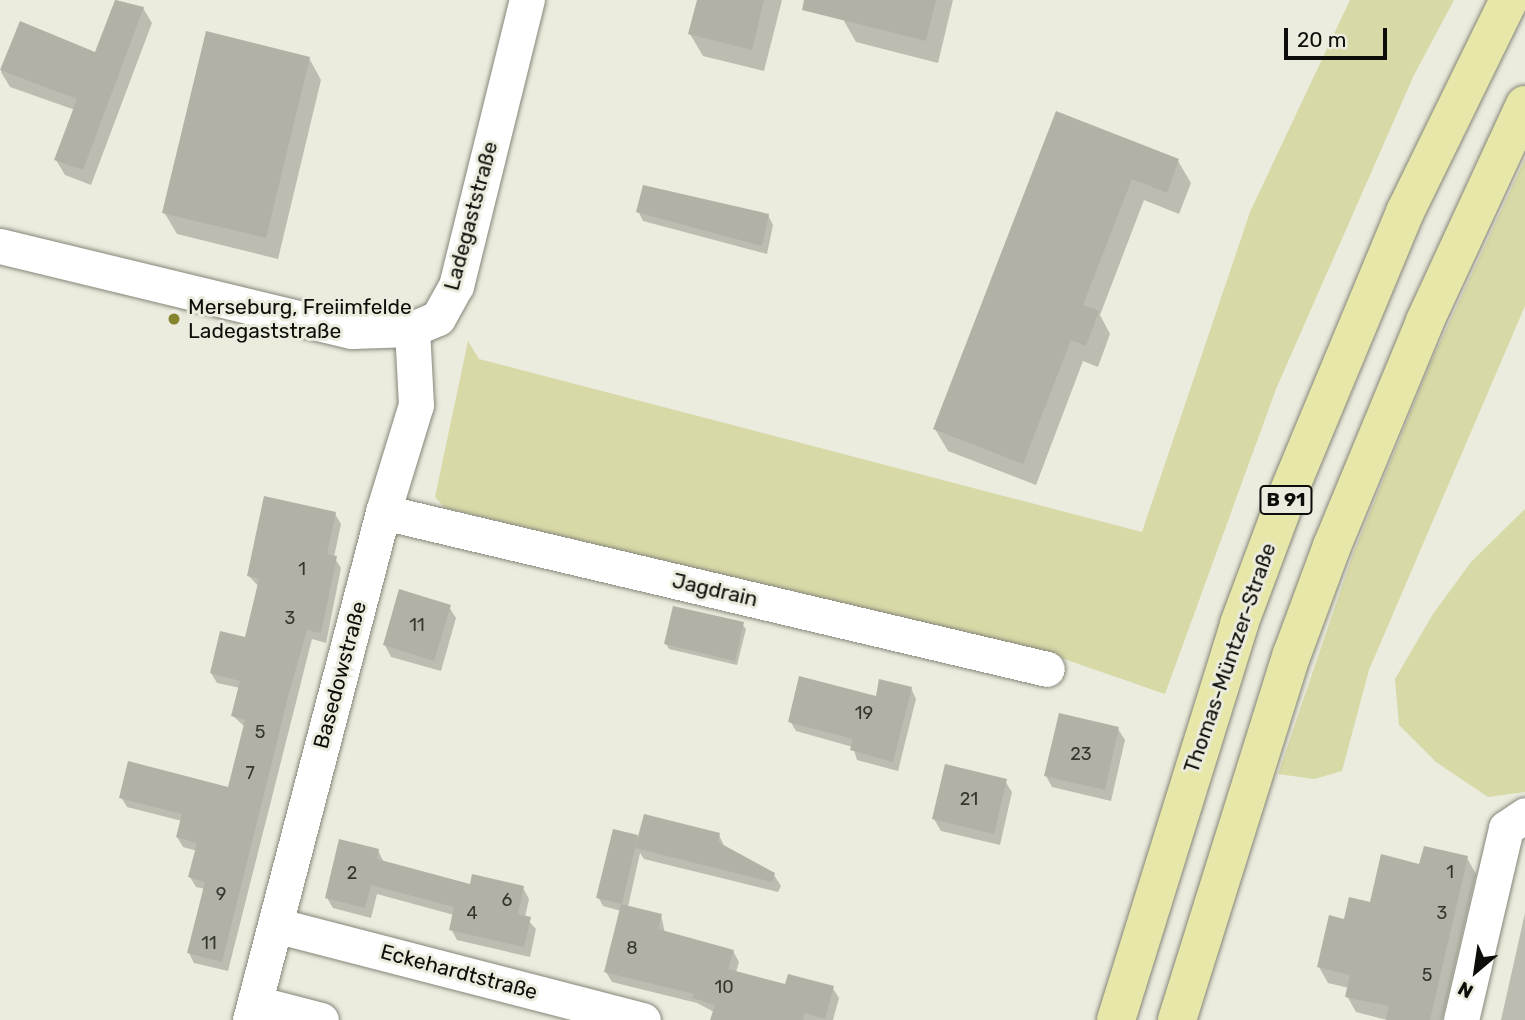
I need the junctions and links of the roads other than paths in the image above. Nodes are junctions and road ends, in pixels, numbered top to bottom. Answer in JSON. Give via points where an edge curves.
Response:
{"nodes":[{"id":1,"x":527,"y":0,"type":"edge"},
{"id":2,"x":1509,"y":0,"type":"edge"},
{"id":3,"x":1525,"y":105,"type":"edge"},
{"id":4,"x":0,"y":246,"type":"edge"},
{"id":5,"x":412,"y":329,"type":"junction"},
{"id":6,"x":383,"y":512,"type":"junction"},
{"id":7,"x":1047,"y":669,"type":"dead end"},
{"id":8,"x":1516,"y":822,"type":"edge"},
{"id":9,"x":275,"y":925,"type":"junction"},
{"id":10,"x":253,"y":1011,"type":"edge"},
{"id":11,"x":321,"y":1020,"type":"edge"},
{"id":12,"x":643,"y":1020,"type":"edge"},
{"id":13,"x":1116,"y":1020,"type":"edge"},
{"id":14,"x":1177,"y":1020,"type":"edge"},
{"id":15,"x":1461,"y":1020,"type":"edge"}],
"edges":[{"from":1,"to":5,"type":"street","name":"Ladegaststraße","via":[[456,286],[438,318]]},
{"from":2,"to":13,"type":"main road","name":"Thomas-Müntzer-Straße","number":"B 91","via":[[1405,212],[1286,498],[1235,637]]},
{"from":3,"to":14,"type":"main road","number":"B 91","via":[[1425,321],[1332,547],[1292,654]]},
{"from":4,"to":5,"type":"street","name":"Ladegaststraße","via":[[352,331]]},
{"from":5,"to":6,"type":"street","name":"Basedowstraße","via":[[416,405]]},
{"from":6,"to":7,"type":"street","name":"Jagdrain"},
{"from":6,"to":9,"type":"street","name":"Basedowstraße"},
{"from":8,"to":15,"type":"street"},
{"from":9,"to":10,"type":"street","name":"Basedowstraße"},
{"from":9,"to":12,"type":"street","name":"Eckehardtstraße"},
{"from":10,"to":11,"type":"street"}]}
